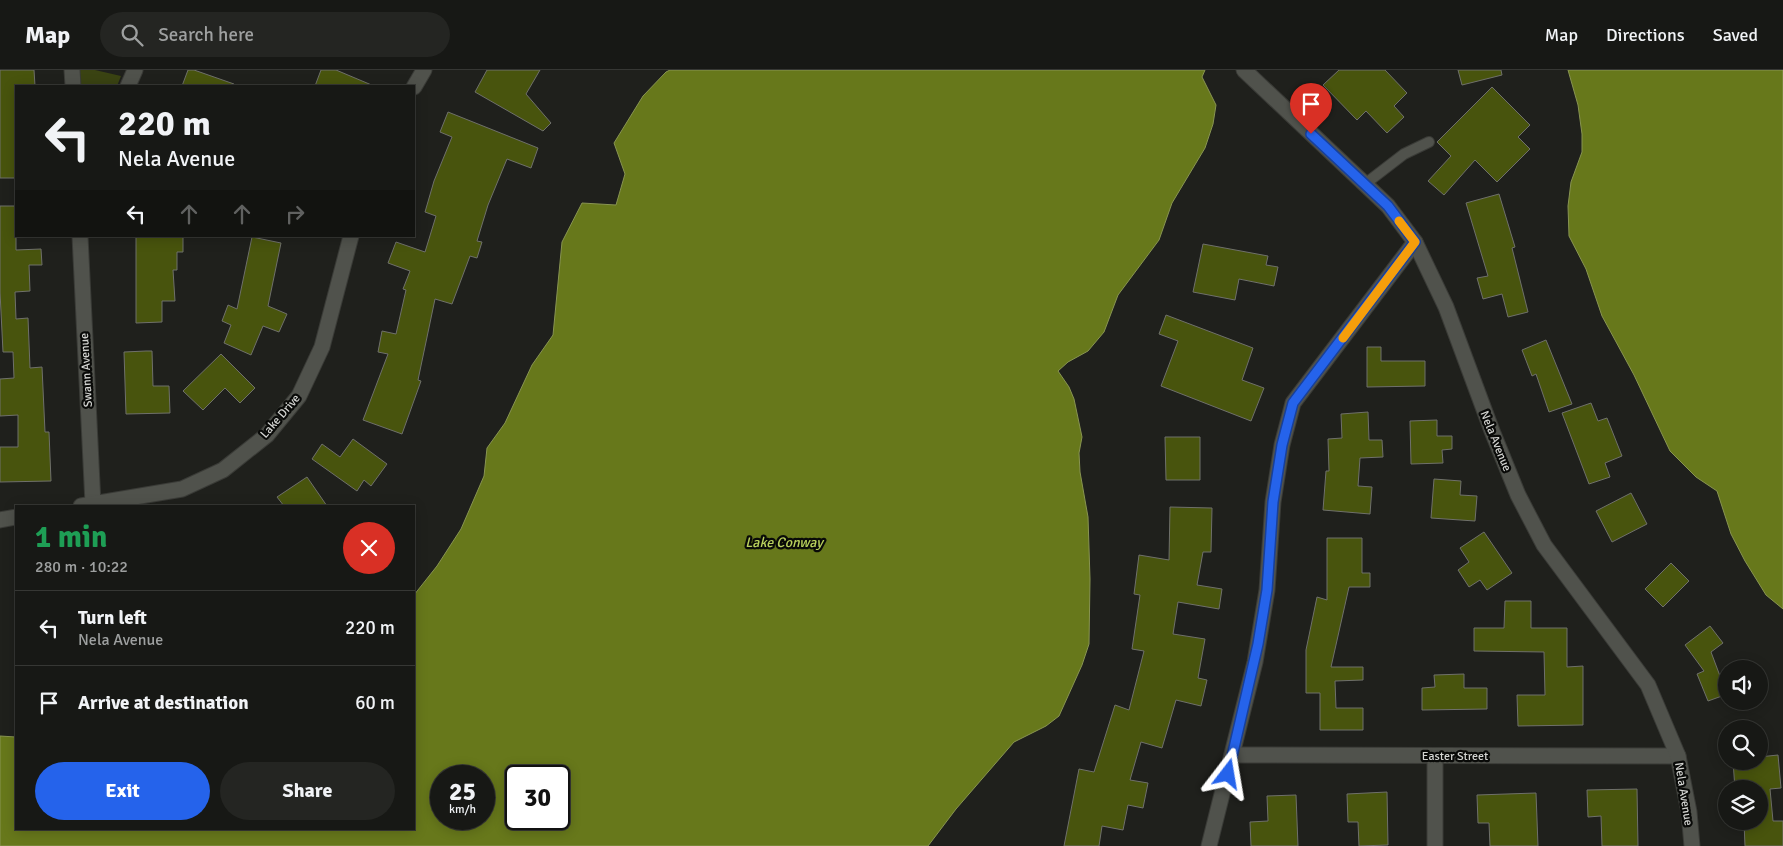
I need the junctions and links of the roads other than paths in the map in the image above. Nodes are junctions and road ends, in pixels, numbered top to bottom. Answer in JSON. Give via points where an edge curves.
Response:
{"nodes":[{"id":1,"x":72,"y":70,"type":"edge"},
{"id":2,"x":135,"y":70,"type":"edge"},
{"id":3,"x":424,"y":70,"type":"edge"},
{"id":4,"x":1244,"y":70,"type":"edge"},
{"id":5,"x":73,"y":85,"type":"edge"},
{"id":6,"x":128,"y":85,"type":"edge"},
{"id":7,"x":415,"y":85,"type":"edge"},
{"id":8,"x":1429,"y":142,"type":"dead end"},
{"id":9,"x":1365,"y":184,"type":"junction"},
{"id":10,"x":80,"y":237,"type":"edge"},
{"id":11,"x":351,"y":237,"type":"edge"},
{"id":12,"x":1415,"y":242,"type":"junction"},
{"id":13,"x":87,"y":505,"type":"edge"},
{"id":14,"x":15,"y":518,"type":"edge"},
{"id":15,"x":0,"y":520,"type":"edge"},
{"id":16,"x":1232,"y":755,"type":"junction"},
{"id":17,"x":1435,"y":756,"type":"junction"},
{"id":18,"x":1678,"y":756,"type":"junction"},
{"id":19,"x":1209,"y":846,"type":"edge"},
{"id":20,"x":1436,"y":846,"type":"edge"},
{"id":21,"x":1692,"y":846,"type":"edge"}],
"edges":[{"from":1,"to":5,"type":"street"},
{"from":2,"to":6,"type":"street"},
{"from":3,"to":7,"type":"street"},
{"from":4,"to":9,"type":"street","name":"Nela Avenue"},
{"from":8,"to":9,"type":"lane","via":[[1404,154]]},
{"from":9,"to":12,"type":"street","name":"Nela Avenue","via":[[1388,206]]},
{"from":10,"to":13,"type":"street","name":"Swann Avenue"},
{"from":11,"to":13,"type":"street","name":"Lake Drive","via":[[322,347],[299,396],[267,434],[223,470],[182,489]]},
{"from":12,"to":16,"type":"street","via":[[1293,403],[1273,502],[1264,608]]},
{"from":12,"to":18,"type":"street","name":"Nela Avenue","via":[[1446,307],[1518,495],[1544,545],[1648,685]]},
{"from":14,"to":15,"type":"street"},
{"from":16,"to":17,"type":"street","name":"Easter Street"},
{"from":16,"to":19,"type":"street"},
{"from":17,"to":18,"type":"street","name":"Easter Street"},
{"from":17,"to":20,"type":"street"},
{"from":18,"to":21,"type":"street","name":"Nela Avenue"}]}
